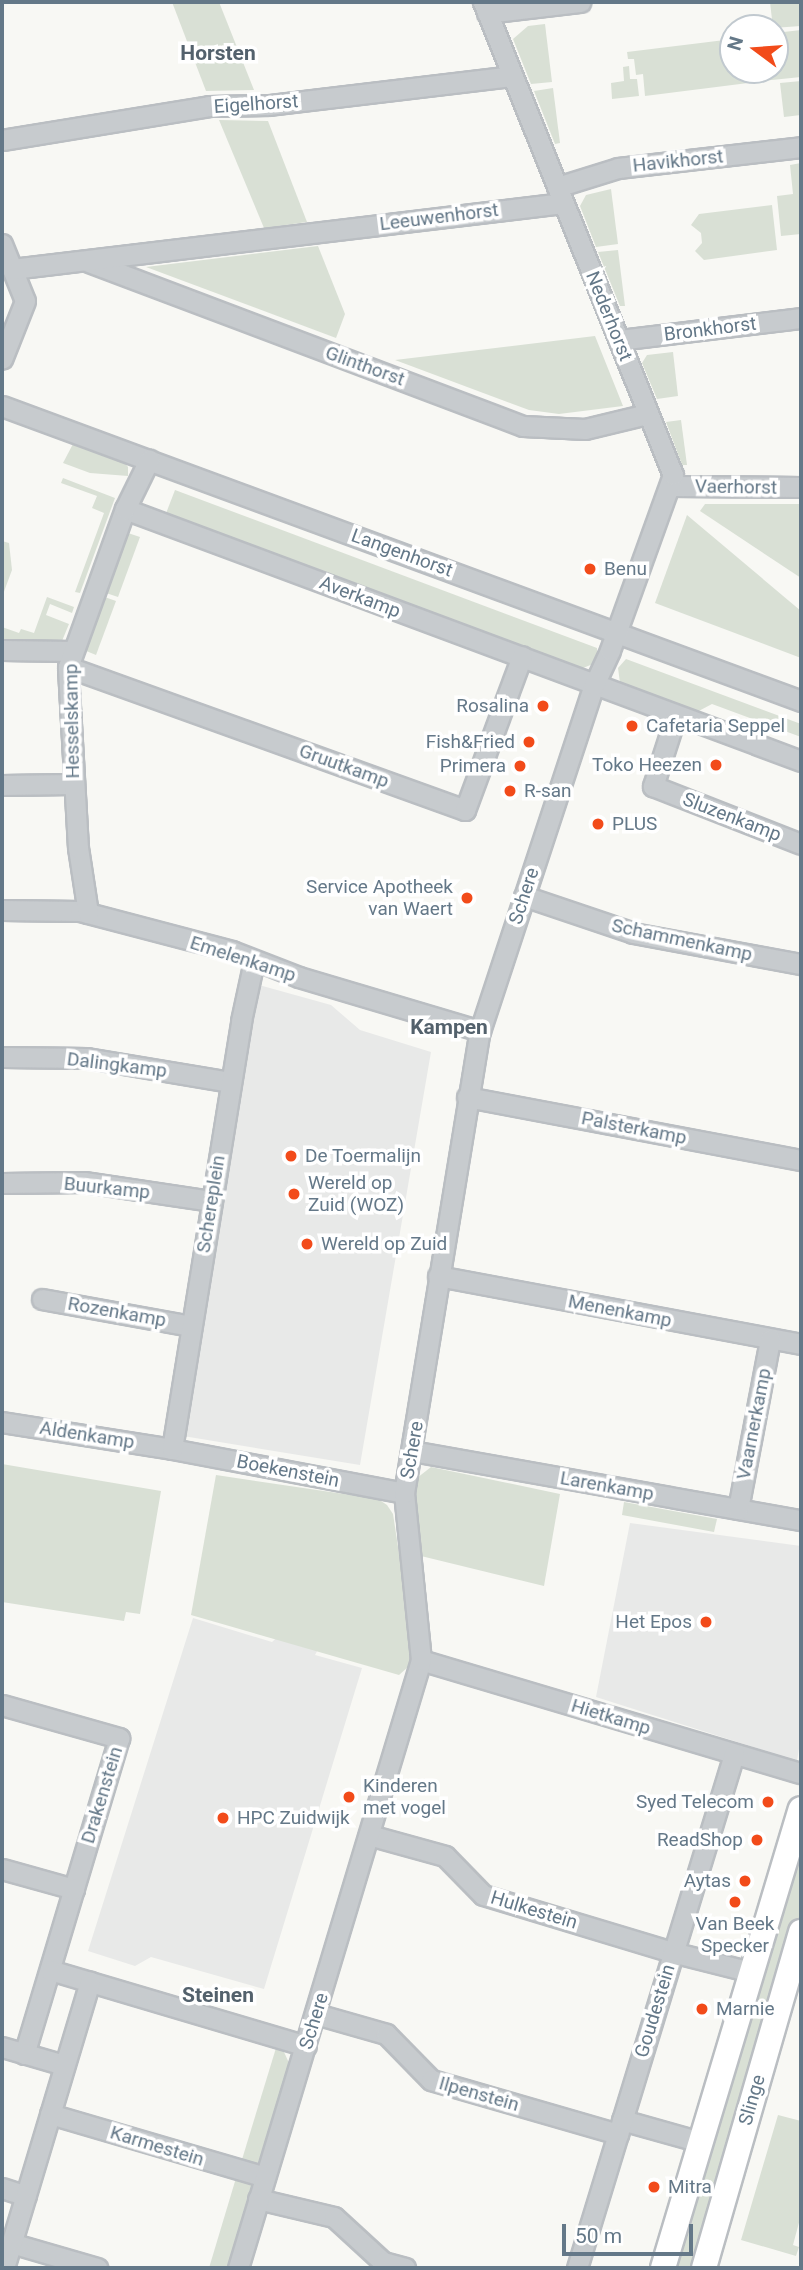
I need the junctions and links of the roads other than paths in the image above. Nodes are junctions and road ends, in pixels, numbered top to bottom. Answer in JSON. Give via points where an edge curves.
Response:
{"nodes":[{"id":1,"x":580,"y":2,"type":"edge"},
{"id":2,"x":485,"y":8,"type":"edge"},
{"id":3,"x":512,"y":76,"type":"junction"},
{"id":4,"x":2,"y":140,"type":"edge"},
{"id":5,"x":801,"y":147,"type":"edge"},
{"id":6,"x":560,"y":195,"type":"junction"},
{"id":7,"x":315,"y":232,"type":"joint"},
{"id":8,"x":2,"y":244,"type":"edge"},
{"id":9,"x":89,"y":262,"type":"junction"},
{"id":10,"x":12,"y":269,"type":"junction"},
{"id":11,"x":801,"y":318,"type":"edge"},
{"id":12,"x":619,"y":340,"type":"junction"},
{"id":13,"x":2,"y":359,"type":"edge"},
{"id":14,"x":2,"y":406,"type":"edge"},
{"id":15,"x":647,"y":414,"type":"junction"},
{"id":16,"x":149,"y":460,"type":"junction"},
{"id":17,"x":671,"y":486,"type":"junction"},
{"id":18,"x":801,"y":488,"type":"edge"},
{"id":19,"x":125,"y":509,"type":"junction"},
{"id":20,"x":616,"y":632,"type":"junction"},
{"id":21,"x":2,"y":650,"type":"edge"},
{"id":22,"x":522,"y":656,"type":"junction"},
{"id":23,"x":70,"y":659,"type":"junction"},
{"id":24,"x":594,"y":685,"type":"junction"},
{"id":25,"x":801,"y":701,"type":"edge"},
{"id":26,"x":676,"y":715,"type":"junction"},
{"id":27,"x":801,"y":761,"type":"edge"},
{"id":28,"x":73,"y":784,"type":"junction"},
{"id":29,"x":2,"y":785,"type":"edge"},
{"id":30,"x":801,"y":844,"type":"edge"},
{"id":31,"x":524,"y":896,"type":"junction"},
{"id":32,"x":2,"y":910,"type":"edge"},
{"id":33,"x":88,"y":913,"type":"junction"},
{"id":34,"x":254,"y":961,"type":"junction"},
{"id":35,"x":801,"y":964,"type":"edge"},
{"id":36,"x":480,"y":1031,"type":"junction"},
{"id":37,"x":2,"y":1057,"type":"edge"},
{"id":38,"x":231,"y":1082,"type":"junction"},
{"id":39,"x":467,"y":1097,"type":"junction"},
{"id":40,"x":801,"y":1160,"type":"edge"},
{"id":41,"x":2,"y":1184,"type":"edge"},
{"id":42,"x":211,"y":1202,"type":"junction"},
{"id":43,"x":438,"y":1276,"type":"junction"},
{"id":44,"x":42,"y":1299,"type":"dead end"},
{"id":45,"x":191,"y":1326,"type":"junction"},
{"id":46,"x":770,"y":1339,"type":"junction"},
{"id":47,"x":801,"y":1343,"type":"edge"},
{"id":48,"x":2,"y":1422,"type":"edge"},
{"id":49,"x":172,"y":1448,"type":"junction"},
{"id":50,"x":412,"y":1451,"type":"junction"},
{"id":51,"x":404,"y":1493,"type":"junction"},
{"id":52,"x":738,"y":1509,"type":"junction"},
{"id":53,"x":801,"y":1520,"type":"edge"},
{"id":54,"x":421,"y":1660,"type":"junction"},
{"id":55,"x":2,"y":1705,"type":"edge"},
{"id":56,"x":734,"y":1754,"type":"junction"},
{"id":57,"x":801,"y":1773,"type":"edge"},
{"id":58,"x":801,"y":1809,"type":"edge"},
{"id":59,"x":369,"y":1835,"type":"junction"},
{"id":60,"x":2,"y":1869,"type":"edge"},
{"id":61,"x":74,"y":1889,"type":"junction"},
{"id":62,"x":801,"y":1932,"type":"edge"},
{"id":63,"x":672,"y":1952,"type":"junction"},
{"id":64,"x":50,"y":1970,"type":"junction"},
{"id":65,"x":751,"y":1972,"type":"junction"},
{"id":66,"x":90,"y":1982,"type":"junction"},
{"id":67,"x":316,"y":2014,"type":"junction"},
{"id":68,"x":306,"y":2046,"type":"junction"},
{"id":69,"x":2,"y":2047,"type":"edge"},
{"id":70,"x":24,"y":2054,"type":"junction"},
{"id":71,"x":64,"y":2065,"type":"junction"},
{"id":72,"x":50,"y":2114,"type":"junction"},
{"id":73,"x":620,"y":2127,"type":"junction"},
{"id":74,"x":701,"y":2142,"type":"junction"},
{"id":75,"x":265,"y":2178,"type":"junction"},
{"id":76,"x":2,"y":2188,"type":"edge"},
{"id":77,"x":26,"y":2196,"type":"junction"},
{"id":78,"x":258,"y":2199,"type":"junction"},
{"id":79,"x":12,"y":2243,"type":"junction"},
{"id":80,"x":4,"y":2268,"type":"edge"},
{"id":81,"x":97,"y":2268,"type":"edge"},
{"id":82,"x":238,"y":2268,"type":"edge"},
{"id":83,"x":405,"y":2268,"type":"edge"},
{"id":84,"x":577,"y":2268,"type":"edge"},
{"id":85,"x":663,"y":2268,"type":"edge"},
{"id":86,"x":704,"y":2268,"type":"edge"}],
"edges":[{"from":1,"to":2,"type":"street"},
{"from":2,"to":3,"type":"street","name":"Nederhorst"},
{"from":3,"to":4,"type":"street","name":"Eigelhorst","via":[[269,105],[209,106]]},
{"from":3,"to":6,"type":"street","name":"Nederhorst"},
{"from":5,"to":6,"type":"street","name":"Havikhorst","via":[[618,168]]},
{"from":6,"to":7,"type":"street","name":"Leeuwenhorst"},
{"from":6,"to":12,"type":"street","name":"Nederhorst"},
{"from":7,"to":9,"type":"street","name":"Glinthorst"},
{"from":8,"to":10,"type":"street"},
{"from":9,"to":10,"type":"street","name":"Glinthorst"},
{"from":9,"to":15,"type":"street","name":"Glinthorst","via":[[523,426],[585,429]]},
{"from":10,"to":13,"type":"street","via":[[24,301]]},
{"from":11,"to":12,"type":"street","name":"Bronkhorst"},
{"from":12,"to":15,"type":"street","name":"Nederhorst"},
{"from":14,"to":16,"type":"street","name":"Langenhorst"},
{"from":15,"to":17,"type":"street","name":"Nederhorst","via":[[673,475]]},
{"from":16,"to":19,"type":"street","name":"Hesselskamp"},
{"from":16,"to":20,"type":"street","name":"Langenhorst"},
{"from":17,"to":18,"type":"street","name":"Vaerhorst"},
{"from":17,"to":20,"type":"street"},
{"from":19,"to":22,"type":"street","name":"Averkamp"},
{"from":19,"to":23,"type":"street","name":"Hesselskamp"},
{"from":20,"to":24,"type":"street","name":"Schere"},
{"from":20,"to":25,"type":"street","name":"Langenhorst"},
{"from":21,"to":23,"type":"street"},
{"from":22,"to":23,"type":"street","name":"Gruutkamp","via":[[465,810]]},
{"from":22,"to":24,"type":"street","name":"Averkamp"},
{"from":23,"to":28,"type":"street","name":"Hesselskamp"},
{"from":24,"to":26,"type":"street"},
{"from":24,"to":31,"type":"street","name":"Schere"},
{"from":26,"to":27,"type":"street"},
{"from":26,"to":30,"type":"street","name":"Sluzenkamp","via":[[653,786]]},
{"from":28,"to":29,"type":"street"},
{"from":28,"to":33,"type":"street","name":"Hesselskamp"},
{"from":31,"to":35,"type":"street","name":"Schammenkamp","via":[[633,933]]},
{"from":31,"to":36,"type":"street","name":"Schere"},
{"from":32,"to":33,"type":"street","name":"Emelenkamp"},
{"from":33,"to":34,"type":"street","name":"Emelenkamp"},
{"from":34,"to":36,"type":"street","name":"Emelenkamp"},
{"from":34,"to":38,"type":"street","name":"Schereplein"},
{"from":36,"to":39,"type":"street","name":"Schere"},
{"from":37,"to":38,"type":"street","name":"Dalingkamp","via":[[87,1058]]},
{"from":38,"to":42,"type":"street","name":"Schereplein"},
{"from":39,"to":40,"type":"street","name":"Palsterkamp"},
{"from":39,"to":43,"type":"street","name":"Schere"},
{"from":41,"to":42,"type":"street","name":"Buurkamp","via":[[84,1182]]},
{"from":42,"to":45,"type":"street","name":"Schereplein"},
{"from":43,"to":46,"type":"street","name":"Menenkamp"},
{"from":43,"to":50,"type":"street","name":"Schere"},
{"from":44,"to":45,"type":"street","name":"Rozenkamp"},
{"from":45,"to":49,"type":"street","name":"Schereplein"},
{"from":46,"to":47,"type":"street","name":"Menenkamp"},
{"from":46,"to":52,"type":"street","name":"Vaarnerkamp"},
{"from":48,"to":49,"type":"street","name":"Aldenkamp"},
{"from":49,"to":51,"type":"street","name":"Boekenstein"},
{"from":50,"to":51,"type":"street","name":"Schere"},
{"from":50,"to":52,"type":"street","name":"Larenkamp"},
{"from":51,"to":54,"type":"street","name":"Schere"},
{"from":52,"to":53,"type":"street","name":"Larenkamp"},
{"from":54,"to":56,"type":"street","name":"Hietkamp"},
{"from":54,"to":59,"type":"street","name":"Schere"},
{"from":55,"to":61,"type":"street","name":"Drakenstein","via":[[120,1738]]},
{"from":56,"to":57,"type":"street","name":"Hietkamp"},
{"from":56,"to":63,"type":"street","name":"Goudestein"},
{"from":58,"to":65,"type":"main road","name":"Slinge"},
{"from":59,"to":63,"type":"street","name":"Hulkestein","via":[[445,1856],[483,1895]]},
{"from":59,"to":67,"type":"street","name":"Schere"},
{"from":60,"to":61,"type":"street"},
{"from":61,"to":64,"type":"street","name":"Drakenstein"},
{"from":62,"to":86,"type":"main road","name":"Slinge"},
{"from":63,"to":65,"type":"street"},
{"from":63,"to":73,"type":"street","name":"Goudestein"},
{"from":64,"to":66,"type":"street"},
{"from":64,"to":70,"type":"street","name":"Drakenstein"},
{"from":65,"to":74,"type":"main road","name":"Slinge"},
{"from":66,"to":68,"type":"street"},
{"from":66,"to":71,"type":"street"},
{"from":67,"to":68,"type":"street","name":"Schere"},
{"from":67,"to":73,"type":"street","name":"Ilpenstein","via":[[386,2034],[431,2080]]},
{"from":68,"to":75,"type":"street","name":"Schere"},
{"from":69,"to":70,"type":"street"},
{"from":70,"to":71,"type":"street"},
{"from":71,"to":72,"type":"street"},
{"from":72,"to":75,"type":"street","name":"Karmestein"},
{"from":72,"to":77,"type":"street"},
{"from":73,"to":74,"type":"street"},
{"from":73,"to":84,"type":"street","name":"Goudestein"},
{"from":74,"to":85,"type":"main road","name":"Slinge"},
{"from":75,"to":78,"type":"street","name":"Schere"},
{"from":76,"to":77,"type":"street"},
{"from":77,"to":79,"type":"street"},
{"from":78,"to":82,"type":"street","name":"Schere"},
{"from":78,"to":83,"type":"street","via":[[334,2217],[383,2262]]},
{"from":79,"to":80,"type":"street"},
{"from":79,"to":81,"type":"street"}]}
